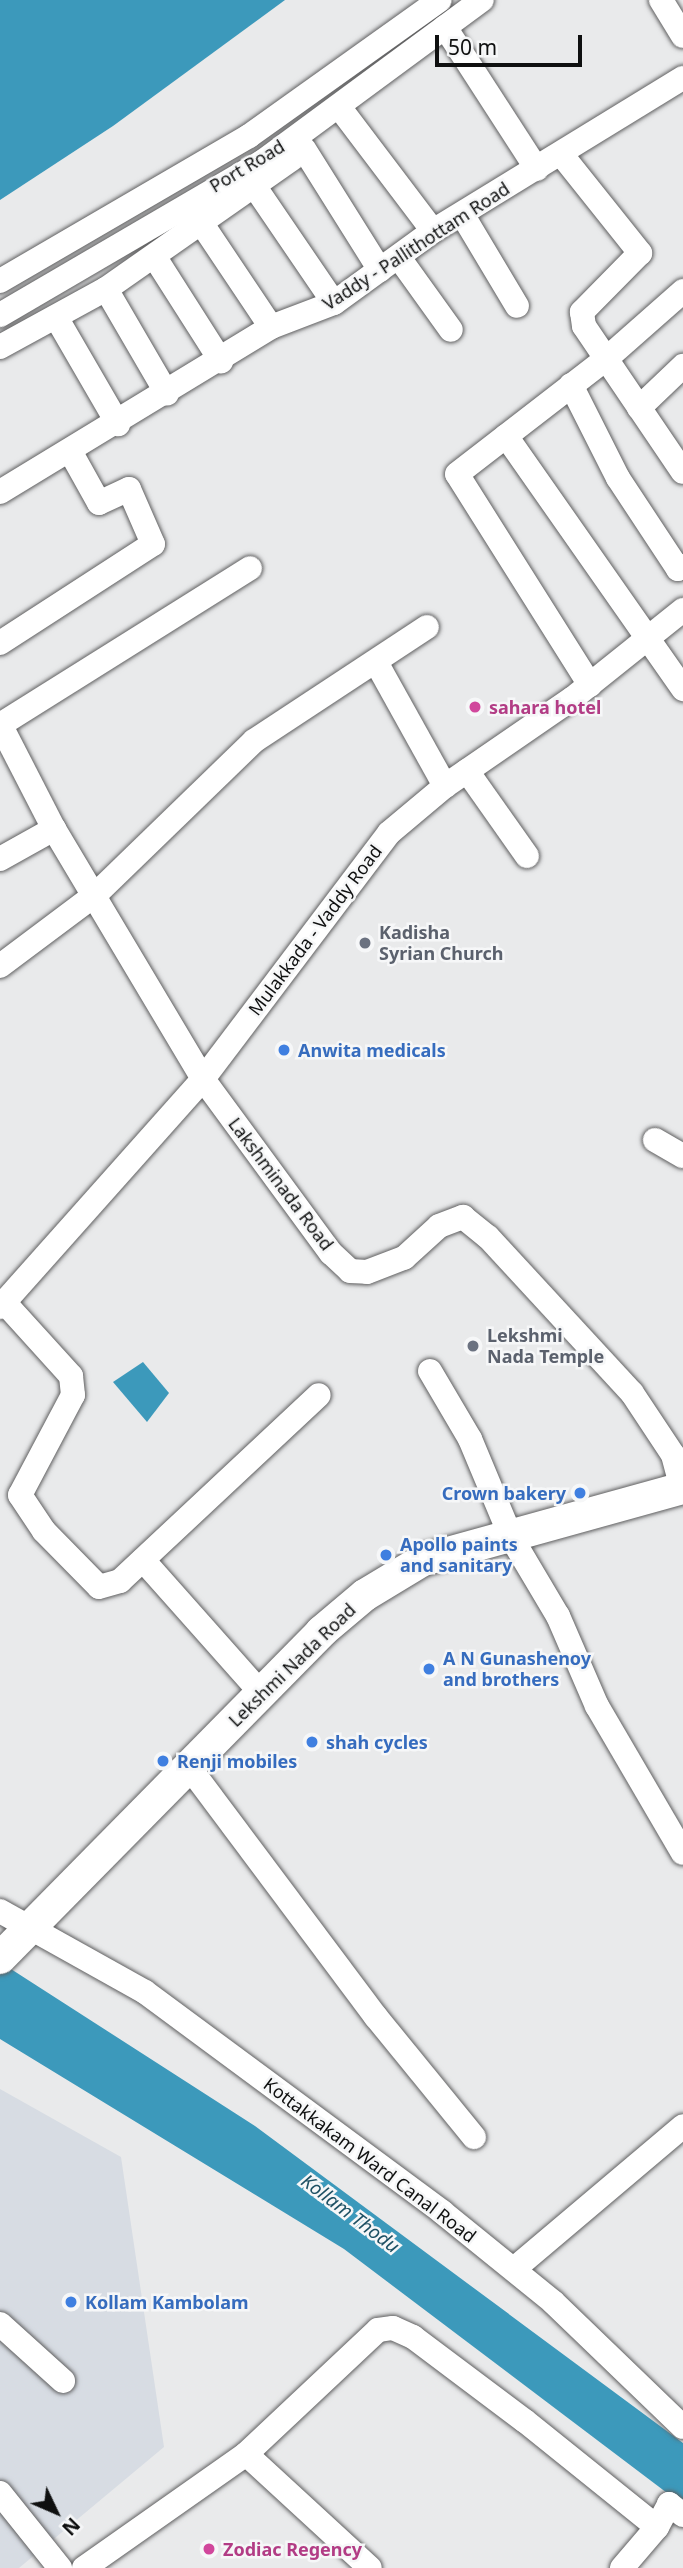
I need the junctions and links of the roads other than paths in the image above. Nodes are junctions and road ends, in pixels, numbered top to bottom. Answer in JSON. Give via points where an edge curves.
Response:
{"nodes":[{"id":1,"x":440,"y":0,"type":"edge"},
{"id":2,"x":482,"y":0,"type":"edge"},
{"id":3,"x":661,"y":0,"type":"edge"},
{"id":4,"x":445,"y":27,"type":"junction"},
{"id":5,"x":683,"y":36,"type":"edge"},
{"id":6,"x":410,"y":52,"type":"junction"},
{"id":7,"x":683,"y":78,"type":"edge"},
{"id":8,"x":346,"y":116,"type":"junction"},
{"id":9,"x":304,"y":149,"type":"junction"},
{"id":10,"x":561,"y":154,"type":"junction"},
{"id":11,"x":537,"y":169,"type":"junction"},
{"id":12,"x":256,"y":187,"type":"junction"},
{"id":13,"x":462,"y":214,"type":"junction"},
{"id":14,"x":202,"y":224,"type":"junction"},
{"id":15,"x":433,"y":231,"type":"junction"},
{"id":16,"x":154,"y":256,"type":"junction"},
{"id":17,"x":390,"y":265,"type":"junction"},
{"id":18,"x":0,"y":281,"type":"edge"},
{"id":19,"x":106,"y":289,"type":"junction"},
{"id":20,"x":683,"y":291,"type":"edge"},
{"id":21,"x":334,"y":303,"type":"junction"},
{"id":22,"x":517,"y":306,"type":"dead end"},
{"id":23,"x":0,"y":315,"type":"edge"},
{"id":24,"x":56,"y":317,"type":"junction"},
{"id":25,"x":271,"y":327,"type":"junction"},
{"id":26,"x":451,"y":330,"type":"dead end"},
{"id":27,"x":0,"y":348,"type":"edge"},
{"id":28,"x":606,"y":359,"type":"junction"},
{"id":29,"x":221,"y":361,"type":"junction"},
{"id":30,"x":683,"y":366,"type":"edge"},
{"id":31,"x":571,"y":385,"type":"junction"},
{"id":32,"x":167,"y":394,"type":"junction"},
{"id":33,"x":639,"y":408,"type":"junction"},
{"id":34,"x":118,"y":424,"type":"junction"},
{"id":35,"x":506,"y":436,"type":"junction"},
{"id":36,"x":70,"y":451,"type":"junction"},
{"id":37,"x":683,"y":472,"type":"edge"},
{"id":38,"x":2,"y":487,"type":"edge"},
{"id":39,"x":683,"y":566,"type":"edge"},
{"id":40,"x":250,"y":568,"type":"dead end"},
{"id":41,"x":681,"y":615,"type":"edge"},
{"id":42,"x":427,"y":627,"type":"dead end"},
{"id":43,"x":649,"y":639,"type":"junction"},
{"id":44,"x":0,"y":643,"type":"edge"},
{"id":45,"x":376,"y":662,"type":"junction"},
{"id":46,"x":590,"y":685,"type":"junction"},
{"id":47,"x":683,"y":688,"type":"edge"},
{"id":48,"x":0,"y":724,"type":"edge"},
{"id":49,"x":467,"y":771,"type":"junction"},
{"id":50,"x":445,"y":786,"type":"junction"},
{"id":51,"x":54,"y":829,"type":"junction"},
{"id":52,"x":527,"y":856,"type":"dead end"},
{"id":53,"x":0,"y":859,"type":"edge"},
{"id":54,"x":96,"y":895,"type":"junction"},
{"id":55,"x":0,"y":966,"type":"edge"},
{"id":56,"x":203,"y":1079,"type":"junction"},
{"id":57,"x":2,"y":1305,"type":"edge"},
{"id":58,"x":430,"y":1371,"type":"dead end"},
{"id":59,"x":319,"y":1395,"type":"dead end"},
{"id":60,"x":683,"y":1488,"type":"edge"},
{"id":61,"x":512,"y":1538,"type":"junction"},
{"id":62,"x":143,"y":1560,"type":"junction"},
{"id":63,"x":261,"y":1693,"type":"junction"},
{"id":64,"x":189,"y":1767,"type":"junction"},
{"id":65,"x":683,"y":1853,"type":"edge"},
{"id":66,"x":0,"y":1911,"type":"edge"},
{"id":67,"x":14,"y":1944,"type":"edge"},
{"id":68,"x":683,"y":2126,"type":"edge"},
{"id":69,"x":474,"y":2137,"type":"dead end"},
{"id":70,"x":514,"y":2269,"type":"junction"},
{"id":71,"x":0,"y":2324,"type":"edge"},
{"id":72,"x":64,"y":2381,"type":"dead end"},
{"id":73,"x":683,"y":2427,"type":"edge"},
{"id":74,"x":246,"y":2454,"type":"junction"},
{"id":75,"x":0,"y":2493,"type":"edge"},
{"id":76,"x":683,"y":2515,"type":"edge"},
{"id":77,"x":657,"y":2527,"type":"junction"},
{"id":78,"x":60,"y":2568,"type":"edge"},
{"id":79,"x":83,"y":2568,"type":"edge"},
{"id":80,"x":370,"y":2568,"type":"edge"},
{"id":81,"x":622,"y":2568,"type":"edge"}],
"edges":[{"from":1,"to":18,"type":"street","name":"Port Road","via":[[249,136]]},
{"from":2,"to":4,"type":"street","name":"Port Road"},
{"from":3,"to":5,"type":"street"},
{"from":4,"to":6,"type":"street","name":"Port Road"},
{"from":4,"to":11,"type":"street"},
{"from":6,"to":8,"type":"street","via":[[394,81]]},
{"from":6,"to":23,"type":"street","name":"Port Road","via":[[262,162]]},
{"from":7,"to":10,"type":"street","name":"Vaddy - Pallithottam Road"},
{"from":8,"to":9,"type":"street"},
{"from":8,"to":15,"type":"street"},
{"from":9,"to":12,"type":"street"},
{"from":9,"to":17,"type":"street"},
{"from":10,"to":11,"type":"street","name":"Vaddy - Pallithottam Road"},
{"from":10,"to":28,"type":"street","via":[[640,253],[582,312],[584,327]]},
{"from":11,"to":13,"type":"street","name":"Vaddy - Pallithottam Road"},
{"from":12,"to":14,"type":"street"},
{"from":12,"to":21,"type":"street"},
{"from":13,"to":15,"type":"street","name":"Vaddy - Pallithottam Road"},
{"from":13,"to":22,"type":"street"},
{"from":14,"to":16,"type":"street"},
{"from":14,"to":25,"type":"street"},
{"from":15,"to":17,"type":"street","name":"Vaddy - Pallithottam Road"},
{"from":16,"to":19,"type":"street"},
{"from":16,"to":29,"type":"street"},
{"from":17,"to":21,"type":"street","name":"Vaddy - Pallithottam Road"},
{"from":17,"to":26,"type":"street"},
{"from":19,"to":24,"type":"street"},
{"from":19,"to":32,"type":"street"},
{"from":20,"to":28,"type":"street"},
{"from":21,"to":25,"type":"street","name":"Vaddy - Pallithottam Road"},
{"from":24,"to":27,"type":"street"},
{"from":24,"to":34,"type":"street"},
{"from":25,"to":29,"type":"street","name":"Vaddy - Pallithottam Road"},
{"from":28,"to":31,"type":"street"},
{"from":28,"to":33,"type":"street"},
{"from":29,"to":32,"type":"street","name":"Vaddy - Pallithottam Road"},
{"from":30,"to":33,"type":"street"},
{"from":31,"to":35,"type":"street"},
{"from":31,"to":39,"type":"street","via":[[618,478],[678,569]]},
{"from":32,"to":34,"type":"street","name":"Vaddy - Pallithottam Road"},
{"from":33,"to":37,"type":"street"},
{"from":34,"to":36,"type":"street","name":"Vaddy - Pallithottam Road"},
{"from":35,"to":43,"type":"street"},
{"from":35,"to":46,"type":"street","via":[[457,474]]},
{"from":36,"to":38,"type":"street","name":"Vaddy - Pallithottam Road"},
{"from":36,"to":44,"type":"street","via":[[99,503],[130,489],[153,544]]},
{"from":40,"to":48,"type":"street"},
{"from":41,"to":43,"type":"street","name":"Mulakkada - Vaddy Road"},
{"from":42,"to":45,"type":"street"},
{"from":43,"to":46,"type":"street","name":"Mulakkada - Vaddy Road"},
{"from":43,"to":47,"type":"street"},
{"from":45,"to":50,"type":"street"},
{"from":45,"to":54,"type":"street","via":[[254,741]]},
{"from":46,"to":49,"type":"street","name":"Mulakkada - Vaddy Road"},
{"from":48,"to":51,"type":"street"},
{"from":49,"to":50,"type":"street","name":"Mulakkada - Vaddy Road"},
{"from":49,"to":52,"type":"street"},
{"from":50,"to":56,"type":"street","name":"Mulakkada - Vaddy Road","via":[[389,833],[367,859]]},
{"from":51,"to":53,"type":"street"},
{"from":51,"to":54,"type":"street"},
{"from":54,"to":55,"type":"street"},
{"from":54,"to":56,"type":"street"},
{"from":56,"to":57,"type":"street","name":"Mulakkada - Vaddy Road"},
{"from":56,"to":60,"type":"street","name":"Lakshminada Road","via":[[331,1253],[350,1271],[367,1272],[404,1258],[439,1226],[463,1217],[488,1237],[654,1421],[673,1455]]},
{"from":57,"to":62,"type":"street","via":[[71,1376],[73,1395],[20,1488],[22,1503],[99,1587],[120,1581]]},
{"from":58,"to":61,"type":"street","via":[[470,1439]]},
{"from":59,"to":62,"type":"street"},
{"from":60,"to":61,"type":"main road","name":"Lekshmi Nada Road"},
{"from":61,"to":63,"type":"main road","name":"Lekshmi Nada Road","via":[[423,1560],[365,1595]]},
{"from":61,"to":65,"type":"street","via":[[558,1616],[597,1706]]},
{"from":62,"to":63,"type":"street"},
{"from":63,"to":64,"type":"main road","name":"Lekshmi Nada Road"},
{"from":64,"to":67,"type":"main road","name":"Lekshmi Nada Road"},
{"from":64,"to":69,"type":"street","via":[[376,2017]]},
{"from":66,"to":67,"type":"street","name":"Kottakkakam Ward Canal Road"},
{"from":67,"to":70,"type":"street","name":"Kottakkakam Ward Canal Road","via":[[145,1992]]},
{"from":68,"to":70,"type":"street"},
{"from":70,"to":73,"type":"street","name":"Kottakkakam Ward Canal Road"},
{"from":71,"to":72,"type":"street"},
{"from":74,"to":77,"type":"street","via":[[378,2330],[393,2328],[413,2337],[525,2421]]},
{"from":74,"to":79,"type":"street"},
{"from":74,"to":80,"type":"street"},
{"from":75,"to":78,"type":"street"},
{"from":76,"to":77,"type":"street","via":[[669,2504]]},
{"from":77,"to":81,"type":"street"}]}
